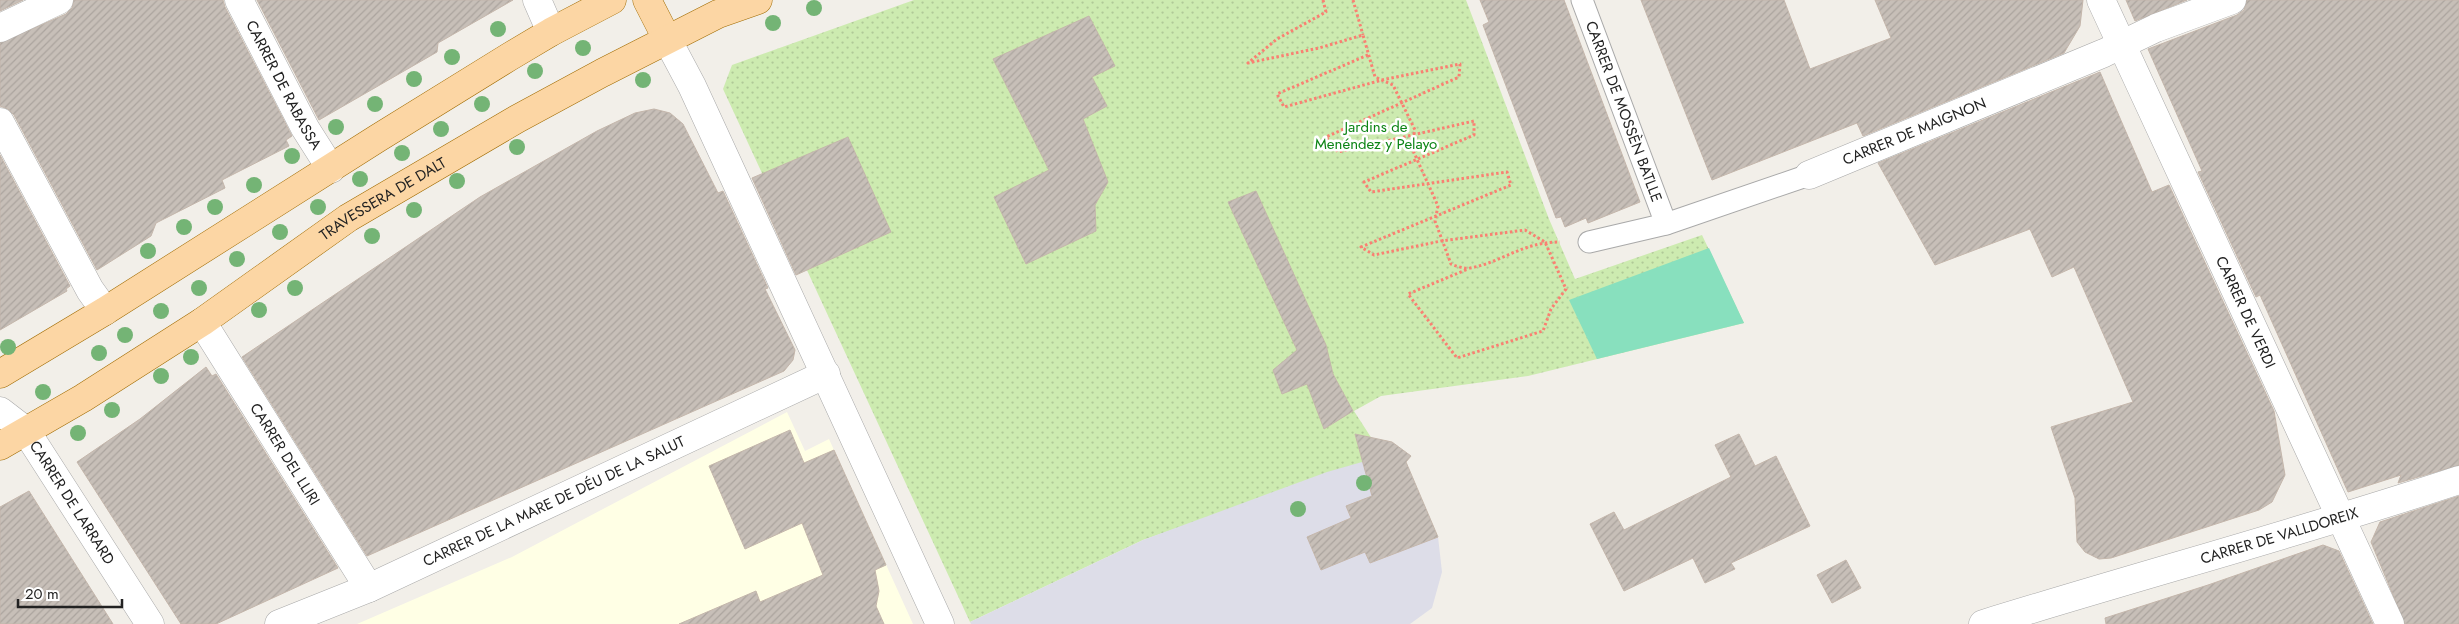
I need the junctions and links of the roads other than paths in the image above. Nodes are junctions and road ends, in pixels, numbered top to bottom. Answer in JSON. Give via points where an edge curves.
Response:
{"nodes":[{"id":1,"x":59,"y":0,"type":"edge"},
{"id":2,"x":239,"y":0,"type":"edge"},
{"id":3,"x":537,"y":0,"type":"edge"},
{"id":4,"x":612,"y":0,"type":"edge"},
{"id":5,"x":647,"y":0,"type":"edge"},
{"id":6,"x":758,"y":0,"type":"edge"},
{"id":7,"x":1582,"y":0,"type":"edge"},
{"id":8,"x":2100,"y":0,"type":"edge"},
{"id":9,"x":2232,"y":0,"type":"edge"},
{"id":10,"x":0,"y":28,"type":"edge"},
{"id":11,"x":551,"y":32,"type":"junction"},
{"id":12,"x":666,"y":39,"type":"junction"},
{"id":13,"x":2120,"y":45,"type":"junction"},
{"id":14,"x":0,"y":122,"type":"edge"},
{"id":15,"x":331,"y":169,"type":"junction"},
{"id":16,"x":1809,"y":175,"type":"joint"},
{"id":17,"x":1666,"y":224,"type":"junction"},
{"id":18,"x":1589,"y":242,"type":"road end"},
{"id":19,"x":105,"y":312,"type":"junction"},
{"id":20,"x":202,"y":322,"type":"junction"},
{"id":21,"x":0,"y":374,"type":"edge"},
{"id":22,"x":826,"y":374,"type":"junction"},
{"id":23,"x":0,"y":411,"type":"edge"},
{"id":24,"x":26,"y":431,"type":"junction"},
{"id":25,"x":0,"y":446,"type":"edge"},
{"id":26,"x":2459,"y":480,"type":"edge"},
{"id":27,"x":2340,"y":519,"type":"junction"},
{"id":28,"x":369,"y":588,"type":"junction"},
{"id":29,"x":150,"y":624,"type":"edge"},
{"id":30,"x":279,"y":624,"type":"edge"},
{"id":31,"x":940,"y":624,"type":"edge"},
{"id":32,"x":1983,"y":624,"type":"edge"},
{"id":33,"x":2390,"y":624,"type":"edge"}],
"edges":[{"from":1,"to":10,"type":"street"},
{"from":2,"to":15,"type":"street","name":"CARRER DE RABASSA","via":[[305,128]]},
{"from":3,"to":11,"type":"street"},
{"from":4,"to":11,"type":"main road"},
{"from":5,"to":12,"type":"main road"},
{"from":6,"to":12,"type":"main road","name":"TRAVESSERA DE DALT","via":[[718,14]]},
{"from":7,"to":17,"type":"street","name":"CARRER DE MOSSÈN BATLLE"},
{"from":8,"to":13,"type":"street","name":"CARRER DE VERDI"},
{"from":9,"to":13,"type":"street","name":"CARRER DE MAIGNON"},
{"from":11,"to":15,"type":"main road"},
{"from":12,"to":20,"type":"main road","name":"TRAVESSERA DE DALT","via":[[518,119],[348,218]]},
{"from":12,"to":22,"type":"street","via":[[692,86]]},
{"from":13,"to":16,"type":"street","name":"CARRER DE MAIGNON"},
{"from":13,"to":27,"type":"street","name":"CARRER DE VERDI"},
{"from":14,"to":19,"type":"street"},
{"from":15,"to":19,"type":"main road"},
{"from":16,"to":17,"type":"street","name":"CARRER DE MAIGNON"},
{"from":17,"to":18,"type":"street","name":"CARRER DE MAIGNON"},
{"from":19,"to":21,"type":"main road"},
{"from":20,"to":24,"type":"main road","name":"TRAVESSERA DE DALT"},
{"from":20,"to":28,"type":"street","name":"CARRER DEL LLIRI"},
{"from":22,"to":28,"type":"street","name":"CARRER DE LA MARE DE DÉU DE LA SALUT"},
{"from":22,"to":31,"type":"street"},
{"from":23,"to":24,"type":"street"},
{"from":24,"to":25,"type":"main road","name":"TRAVESSERA DE DALT"},
{"from":24,"to":29,"type":"street","name":"CARRER DE LARRARD"},
{"from":26,"to":27,"type":"street","name":"CARRER DE VALLDOREIX"},
{"from":27,"to":32,"type":"street","name":"CARRER DE VALLDOREIX"},
{"from":27,"to":33,"type":"street","name":"CARRER DE VERDI"},
{"from":28,"to":30,"type":"street","name":"CARRER DE LA MARE DE DÉU DE LA SALUT"}]}
